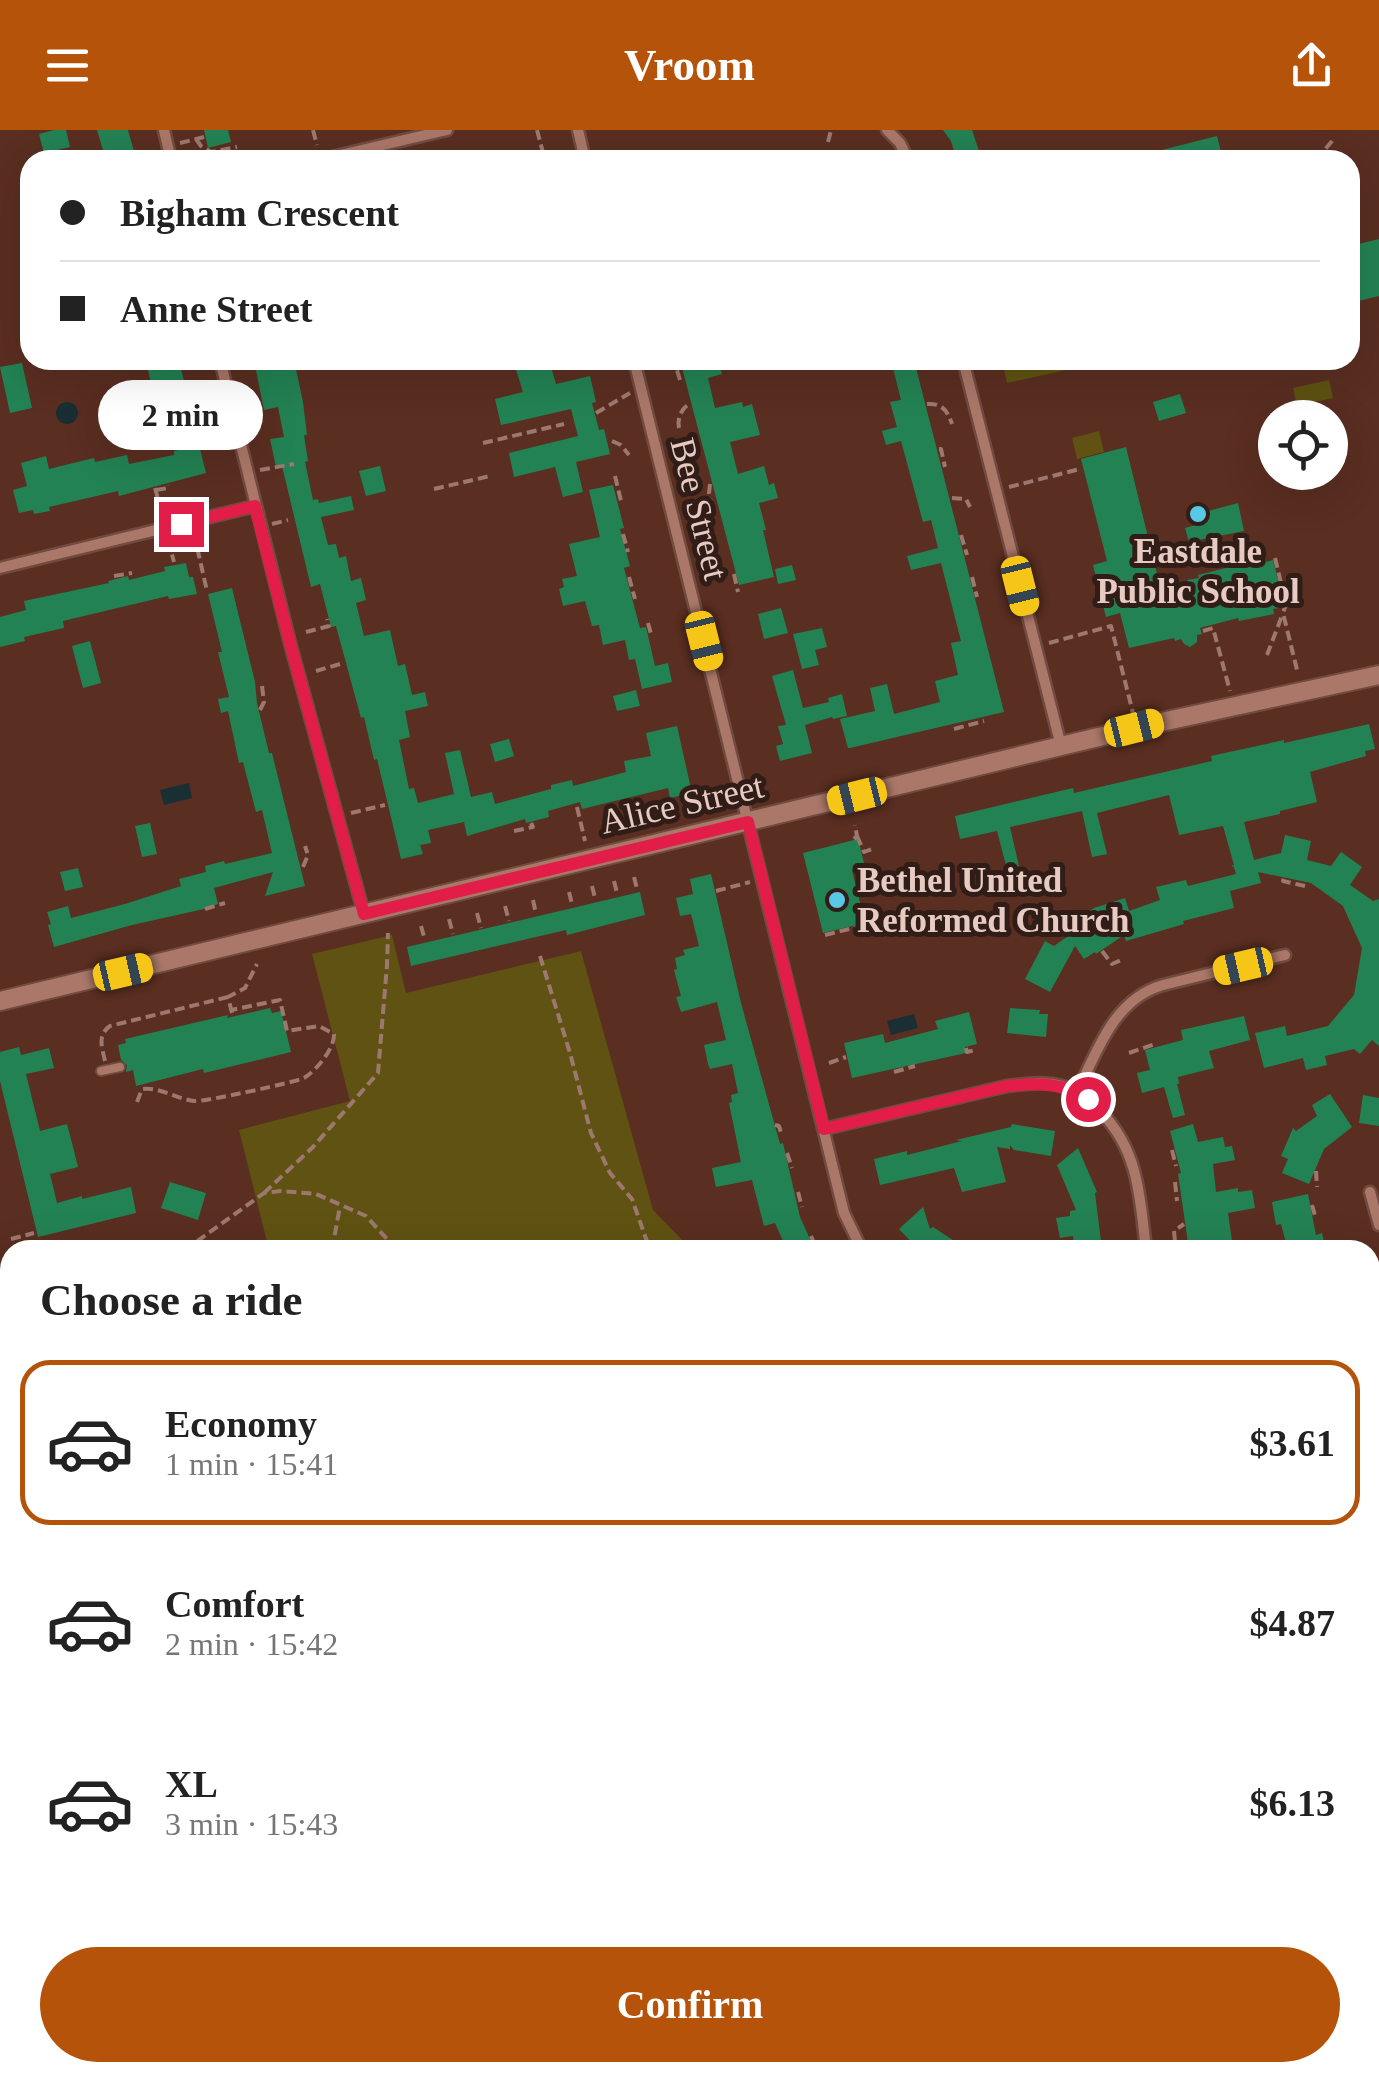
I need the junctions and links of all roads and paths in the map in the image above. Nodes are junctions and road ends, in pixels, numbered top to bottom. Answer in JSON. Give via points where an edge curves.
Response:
{"nodes":[{"id":1,"x":448,"y":130,"type":"edge"},
{"id":2,"x":831,"y":130,"type":"edge"},
{"id":3,"x":887,"y":130,"type":"edge"},
{"id":4,"x":204,"y":137,"type":"dead end"},
{"id":5,"x":196,"y":139,"type":"junction"},
{"id":6,"x":1333,"y":140,"type":"dead end"},
{"id":7,"x":828,"y":142,"type":"dead end"},
{"id":8,"x":180,"y":143,"type":"dead end"},
{"id":9,"x":238,"y":146,"type":"dead end"},
{"id":10,"x":207,"y":150,"type":"edge"},
{"id":11,"x":212,"y":150,"type":"edge"},
{"id":12,"x":340,"y":150,"type":"edge"},
{"id":13,"x":903,"y":150,"type":"edge"},
{"id":14,"x":1324,"y":150,"type":"edge"},
{"id":15,"x":222,"y":370,"type":"edge"},
{"id":16,"x":637,"y":370,"type":"edge"},
{"id":17,"x":677,"y":370,"type":"edge"},
{"id":18,"x":966,"y":370,"type":"edge"},
{"id":19,"x":680,"y":380,"type":"dead end"},
{"id":20,"x":642,"y":390,"type":"junction"},
{"id":21,"x":689,"y":404,"type":"dead end"},
{"id":22,"x":927,"y":404,"type":"dead end"},
{"id":23,"x":596,"y":413,"type":"dead end"},
{"id":24,"x":564,"y":424,"type":"dead end"},
{"id":25,"x":952,"y":424,"type":"dead end"},
{"id":26,"x":679,"y":428,"type":"dead end"},
{"id":27,"x":612,"y":441,"type":"dead end"},
{"id":28,"x":482,"y":443,"type":"dead end"},
{"id":29,"x":939,"y":449,"type":"dead end"},
{"id":30,"x":629,"y":455,"type":"dead end"},
{"id":31,"x":294,"y":464,"type":"dead end"},
{"id":32,"x":945,"y":467,"type":"dead end"},
{"id":33,"x":1080,"y":469,"type":"dead end"},
{"id":34,"x":259,"y":470,"type":"dead end"},
{"id":35,"x":490,"y":476,"type":"dead end"},
{"id":36,"x":615,"y":476,"type":"dead end"},
{"id":37,"x":710,"y":484,"type":"dead end"},
{"id":38,"x":168,"y":485,"type":"dead end"},
{"id":39,"x":1009,"y":487,"type":"dead end"},
{"id":40,"x":434,"y":489,"type":"dead end"},
{"id":41,"x":952,"y":498,"type":"dead end"},
{"id":42,"x":621,"y":501,"type":"dead end"},
{"id":43,"x":711,"y":503,"type":"dead end"},
{"id":44,"x":255,"y":506,"type":"junction"},
{"id":45,"x":970,"y":508,"type":"dead end"},
{"id":46,"x":288,"y":520,"type":"dead end"},
{"id":47,"x":272,"y":524,"type":"dead end"},
{"id":48,"x":165,"y":528,"type":"junction"},
{"id":49,"x":194,"y":534,"type":"dead end"},
{"id":50,"x":624,"y":534,"type":"dead end"},
{"id":51,"x":962,"y":535,"type":"dead end"},
{"id":52,"x":168,"y":540,"type":"dead end"},
{"id":53,"x":628,"y":552,"type":"dead end"},
{"id":54,"x":967,"y":555,"type":"dead end"},
{"id":55,"x":1275,"y":558,"type":"dead end"},
{"id":56,"x":174,"y":562,"type":"dead end"},
{"id":57,"x":0,"y":568,"type":"edge"},
{"id":58,"x":132,"y":572,"type":"dead end"},
{"id":59,"x":734,"y":574,"type":"dead end"},
{"id":60,"x":114,"y":576,"type":"dead end"},
{"id":61,"x":972,"y":577,"type":"dead end"},
{"id":62,"x":629,"y":578,"type":"dead end"},
{"id":63,"x":208,"y":591,"type":"dead end"},
{"id":64,"x":738,"y":592,"type":"dead end"},
{"id":65,"x":977,"y":596,"type":"dead end"},
{"id":66,"x":635,"y":599,"type":"dead end"},
{"id":67,"x":1283,"y":613,"type":"junction"},
{"id":68,"x":327,"y":619,"type":"dead end"},
{"id":69,"x":648,"y":623,"type":"dead end"},
{"id":70,"x":1121,"y":624,"type":"dead end"},
{"id":71,"x":1110,"y":626,"type":"junction"},
{"id":72,"x":306,"y":632,"type":"dead end"},
{"id":73,"x":1203,"y":632,"type":"dead end"},
{"id":74,"x":650,"y":634,"type":"dead end"},
{"id":75,"x":1049,"y":642,"type":"dead end"},
{"id":76,"x":1266,"y":655,"type":"dead end"},
{"id":77,"x":337,"y":663,"type":"dead end"},
{"id":78,"x":316,"y":671,"type":"dead end"},
{"id":79,"x":1379,"y":675,"type":"edge"},
{"id":80,"x":1300,"y":679,"type":"dead end"},
{"id":81,"x":262,"y":686,"type":"dead end"},
{"id":82,"x":1231,"y":695,"type":"dead end"},
{"id":83,"x":260,"y":710,"type":"dead end"},
{"id":84,"x":1134,"y":718,"type":"dead end"},
{"id":85,"x":984,"y":721,"type":"dead end"},
{"id":86,"x":954,"y":729,"type":"dead end"},
{"id":87,"x":1060,"y":746,"type":"junction"},
{"id":88,"x":385,"y":805,"type":"dead end"},
{"id":89,"x":577,"y":806,"type":"dead end"},
{"id":90,"x":351,"y":813,"type":"dead end"},
{"id":91,"x":748,"y":822,"type":"junction"},
{"id":92,"x":532,"y":823,"type":"dead end"},
{"id":93,"x":855,"y":825,"type":"dead end"},
{"id":94,"x":514,"y":832,"type":"dead end"},
{"id":95,"x":306,"y":846,"type":"dead end"},
{"id":96,"x":586,"y":846,"type":"dead end"},
{"id":97,"x":872,"y":849,"type":"dead end"},
{"id":98,"x":303,"y":867,"type":"dead end"},
{"id":99,"x":634,"y":876,"type":"dead end"},
{"id":100,"x":1284,"y":878,"type":"dead end"},
{"id":101,"x":761,"y":880,"type":"junction"},
{"id":102,"x":614,"y":881,"type":"dead end"},
{"id":103,"x":592,"y":886,"type":"dead end"},
{"id":104,"x":1306,"y":886,"type":"dead end"},
{"id":105,"x":637,"y":890,"type":"dead end"},
{"id":106,"x":716,"y":891,"type":"dead end"},
{"id":107,"x":569,"y":892,"type":"dead end"},
{"id":108,"x":617,"y":893,"type":"dead end"},
{"id":109,"x":595,"y":898,"type":"dead end"},
{"id":110,"x":532,"y":900,"type":"dead end"},
{"id":111,"x":226,"y":903,"type":"dead end"},
{"id":112,"x":572,"y":904,"type":"dead end"},
{"id":113,"x":505,"y":906,"type":"dead end"},
{"id":114,"x":206,"y":908,"type":"dead end"},
{"id":115,"x":476,"y":913,"type":"dead end"},
{"id":116,"x":364,"y":914,"type":"junction"},
{"id":117,"x":536,"y":914,"type":"dead end"},
{"id":118,"x":449,"y":919,"type":"dead end"},
{"id":119,"x":890,"y":919,"type":"dead end"},
{"id":120,"x":509,"y":921,"type":"dead end"},
{"id":121,"x":421,"y":926,"type":"dead end"},
{"id":122,"x":480,"y":928,"type":"dead end"},
{"id":123,"x":388,"y":934,"type":"dead end"},
{"id":124,"x":453,"y":934,"type":"dead end"},
{"id":125,"x":825,"y":934,"type":"dead end"},
{"id":126,"x":424,"y":940,"type":"dead end"},
{"id":127,"x":1102,"y":951,"type":"dead end"},
{"id":128,"x":1285,"y":955,"type":"dead end"},
{"id":129,"x":540,"y":956,"type":"dead end"},
{"id":130,"x":1124,"y":959,"type":"dead end"},
{"id":131,"x":257,"y":964,"type":"dead end"},
{"id":132,"x":228,"y":997,"type":"junction"},
{"id":133,"x":0,"y":1001,"type":"edge"},
{"id":134,"x":1155,"y":1044,"type":"dead end"},
{"id":135,"x":966,"y":1048,"type":"dead end"},
{"id":136,"x":975,"y":1050,"type":"dead end"},
{"id":137,"x":1128,"y":1053,"type":"dead end"},
{"id":138,"x":846,"y":1057,"type":"dead end"},
{"id":139,"x":829,"y":1064,"type":"dead end"},
{"id":140,"x":915,"y":1066,"type":"dead end"},
{"id":141,"x":120,"y":1067,"type":"dead end"},
{"id":142,"x":104,"y":1071,"type":"joint"},
{"id":143,"x":894,"y":1072,"type":"dead end"},
{"id":144,"x":1077,"y":1092,"type":"junction"},
{"id":145,"x":137,"y":1102,"type":"dead end"},
{"id":146,"x":775,"y":1125,"type":"dead end"},
{"id":147,"x":824,"y":1129,"type":"junction"},
{"id":148,"x":782,"y":1136,"type":"dead end"},
{"id":149,"x":1172,"y":1150,"type":"dead end"},
{"id":150,"x":787,"y":1153,"type":"dead end"},
{"id":151,"x":1176,"y":1166,"type":"dead end"},
{"id":152,"x":792,"y":1168,"type":"dead end"},
{"id":153,"x":1316,"y":1171,"type":"dead end"},
{"id":154,"x":1175,"y":1182,"type":"dead end"},
{"id":155,"x":1317,"y":1187,"type":"dead end"},
{"id":156,"x":798,"y":1192,"type":"dead end"},
{"id":157,"x":1370,"y":1192,"type":"dead end"},
{"id":158,"x":264,"y":1193,"type":"junction"},
{"id":159,"x":1177,"y":1201,"type":"dead end"},
{"id":160,"x":340,"y":1205,"type":"junction"},
{"id":161,"x":1312,"y":1205,"type":"dead end"},
{"id":162,"x":802,"y":1207,"type":"dead end"},
{"id":163,"x":1316,"y":1219,"type":"dead end"},
{"id":164,"x":1184,"y":1224,"type":"dead end"},
{"id":165,"x":1379,"y":1225,"type":"edge"},
{"id":166,"x":34,"y":1233,"type":"dead end"},
{"id":167,"x":810,"y":1236,"type":"dead end"},
{"id":168,"x":11,"y":1239,"type":"dead end"},
{"id":169,"x":199,"y":1240,"type":"edge"},
{"id":170,"x":334,"y":1240,"type":"edge"},
{"id":171,"x":388,"y":1240,"type":"edge"},
{"id":172,"x":646,"y":1240,"type":"edge"},
{"id":173,"x":812,"y":1240,"type":"edge"},
{"id":174,"x":856,"y":1240,"type":"edge"},
{"id":175,"x":1144,"y":1240,"type":"edge"},
{"id":176,"x":1174,"y":1240,"type":"edge"}],
"edges":[{"from":1,"to":12,"type":"street"},
{"from":2,"to":7,"type":"path"},
{"from":3,"to":13,"type":"street"},
{"from":4,"to":5,"type":"path"},
{"from":5,"to":8,"type":"path"},
{"from":5,"to":10,"type":"path"},
{"from":6,"to":14,"type":"path"},
{"from":9,"to":11,"type":"path"},
{"from":15,"to":44,"type":"street"},
{"from":16,"to":20,"type":"street","name":"Bee Street"},
{"from":17,"to":19,"type":"path"},
{"from":18,"to":87,"type":"street"},
{"from":20,"to":23,"type":"path"},
{"from":20,"to":91,"type":"street","name":"Bee Street"},
{"from":21,"to":26,"type":"path"},
{"from":22,"to":25,"type":"path","via":[[946,409]]},
{"from":24,"to":28,"type":"path"},
{"from":27,"to":30,"type":"path"},
{"from":29,"to":32,"type":"path"},
{"from":31,"to":34,"type":"path"},
{"from":33,"to":39,"type":"path"},
{"from":35,"to":40,"type":"path"},
{"from":36,"to":42,"type":"path"},
{"from":37,"to":43,"type":"path"},
{"from":38,"to":48,"type":"path","via":[[156,489]]},
{"from":41,"to":45,"type":"path","via":[[966,499]]},
{"from":44,"to":48,"type":"street"},
{"from":44,"to":116,"type":"street"},
{"from":46,"to":47,"type":"path"},
{"from":48,"to":57,"type":"street"},
{"from":49,"to":63,"type":"path"},
{"from":50,"to":53,"type":"path"},
{"from":51,"to":54,"type":"path"},
{"from":52,"to":56,"type":"path"},
{"from":55,"to":67,"type":"path"},
{"from":58,"to":60,"type":"path"},
{"from":59,"to":64,"type":"path"},
{"from":61,"to":65,"type":"path"},
{"from":62,"to":66,"type":"path"},
{"from":67,"to":76,"type":"path"},
{"from":67,"to":80,"type":"path"},
{"from":68,"to":72,"type":"path","via":[[329,626]]},
{"from":69,"to":74,"type":"path"},
{"from":70,"to":71,"type":"path"},
{"from":71,"to":75,"type":"path"},
{"from":71,"to":84,"type":"path"},
{"from":73,"to":82,"type":"path","via":[[1213,628]]},
{"from":77,"to":78,"type":"path"},
{"from":79,"to":87,"type":"street","name":"Alice Street"},
{"from":81,"to":83,"type":"path"},
{"from":85,"to":86,"type":"path"},
{"from":87,"to":91,"type":"street","name":"Alice Street"},
{"from":88,"to":90,"type":"path"},
{"from":89,"to":96,"type":"path"},
{"from":91,"to":101,"type":"street","name":"Bee Street"},
{"from":91,"to":116,"type":"street","name":"Alice Street"},
{"from":92,"to":94,"type":"path"},
{"from":93,"to":97,"type":"path","via":[[864,852]]},
{"from":95,"to":98,"type":"path"},
{"from":99,"to":105,"type":"path"},
{"from":100,"to":104,"type":"path"},
{"from":101,"to":106,"type":"path"},
{"from":101,"to":147,"type":"street","name":"Bee Street"},
{"from":102,"to":108,"type":"path"},
{"from":103,"to":109,"type":"path"},
{"from":107,"to":112,"type":"path"},
{"from":110,"to":117,"type":"path"},
{"from":111,"to":114,"type":"path"},
{"from":113,"to":120,"type":"path"},
{"from":115,"to":122,"type":"path"},
{"from":116,"to":133,"type":"street","name":"Alice Street"},
{"from":118,"to":124,"type":"path"},
{"from":119,"to":125,"type":"path"},
{"from":121,"to":126,"type":"path"},
{"from":123,"to":158,"type":"path","via":[[378,1072]]},
{"from":127,"to":130,"type":"path","via":[[1112,964]]},
{"from":128,"to":144,"type":"street","via":[[1152,988],[1136,998],[1112,1022]]},
{"from":129,"to":172,"type":"path","via":[[591,1134],[632,1199]]},
{"from":131,"to":132,"type":"path","via":[[246,988]]},
{"from":132,"to":142,"type":"path","via":[[110,1026],[101,1038]]},
{"from":132,"to":145,"type":"path","via":[[232,1012],[280,1000],[288,1031],[326,1028],[334,1034],[330,1052],[304,1078],[195,1101],[155,1087],[142,1089]]},
{"from":134,"to":137,"type":"path"},
{"from":135,"to":136,"type":"path"},
{"from":138,"to":139,"type":"path"},
{"from":140,"to":143,"type":"path"},
{"from":141,"to":142,"type":"lane"},
{"from":144,"to":147,"type":"street","via":[[1059,1085],[1007,1086]]},
{"from":144,"to":175,"type":"street","via":[[1113,1125],[1130,1154]]},
{"from":146,"to":148,"type":"path"},
{"from":147,"to":174,"type":"street","name":"Bee Street"},
{"from":149,"to":151,"type":"path"},
{"from":150,"to":152,"type":"path"},
{"from":153,"to":155,"type":"path"},
{"from":154,"to":159,"type":"path"},
{"from":156,"to":162,"type":"path"},
{"from":157,"to":165,"type":"street"},
{"from":158,"to":160,"type":"path","via":[[316,1194]]},
{"from":158,"to":169,"type":"path"},
{"from":160,"to":170,"type":"path"},
{"from":160,"to":171,"type":"path","via":[[366,1216]]},
{"from":161,"to":163,"type":"path"},
{"from":164,"to":176,"type":"path"},
{"from":166,"to":168,"type":"path"},
{"from":167,"to":173,"type":"path"}]}
